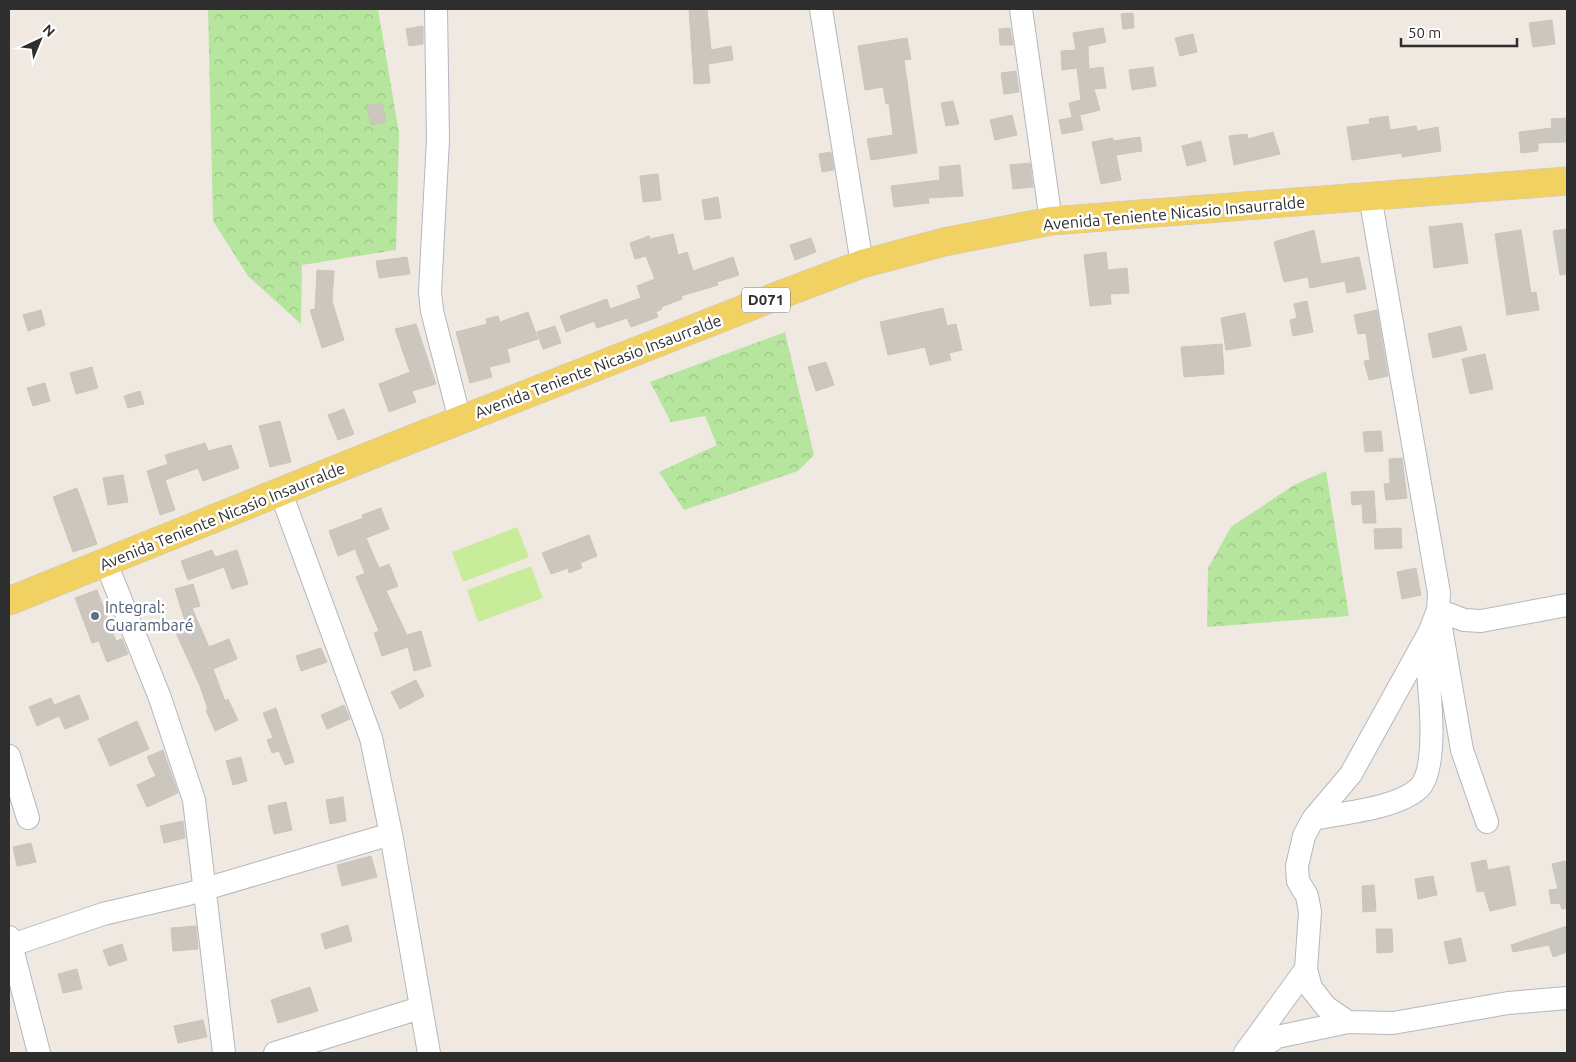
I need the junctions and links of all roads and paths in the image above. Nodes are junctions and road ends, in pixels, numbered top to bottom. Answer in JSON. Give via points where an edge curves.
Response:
{"nodes":[{"id":1,"x":436,"y":9,"type":"edge"},
{"id":2,"x":820,"y":9,"type":"edge"},
{"id":3,"x":1021,"y":9,"type":"edge"},
{"id":4,"x":1567,"y":181,"type":"edge"},
{"id":5,"x":1370,"y":196,"type":"junction"},
{"id":6,"x":1051,"y":221,"type":"junction"},
{"id":7,"x":862,"y":264,"type":"junction"},
{"id":8,"x":460,"y":420,"type":"junction"},
{"id":9,"x":281,"y":492,"type":"junction"},
{"id":10,"x":106,"y":563,"type":"junction"},
{"id":11,"x":9,"y":601,"type":"edge"},
{"id":12,"x":1567,"y":605,"type":"edge"},
{"id":13,"x":1438,"y":610,"type":"junction"},
{"id":14,"x":1425,"y":640,"type":"junction"},
{"id":15,"x":9,"y":756,"type":"edge"},
{"id":16,"x":28,"y":818,"type":"dead end"},
{"id":17,"x":1313,"y":819,"type":"junction"},
{"id":18,"x":1487,"y":822,"type":"dead end"},
{"id":19,"x":391,"y":834,"type":"junction"},
{"id":20,"x":206,"y":889,"type":"junction"},
{"id":21,"x":10,"y":943,"type":"edge"},
{"id":22,"x":1306,"y":969,"type":"junction"},
{"id":23,"x":1567,"y":998,"type":"edge"},
{"id":24,"x":420,"y":1008,"type":"junction"},
{"id":25,"x":1348,"y":1022,"type":"junction"},
{"id":26,"x":40,"y":1053,"type":"edge"},
{"id":27,"x":224,"y":1053,"type":"edge"},
{"id":28,"x":275,"y":1053,"type":"edge"},
{"id":29,"x":429,"y":1053,"type":"edge"},
{"id":30,"x":1244,"y":1053,"type":"edge"},
{"id":31,"x":1254,"y":1053,"type":"edge"}],
"edges":[{"from":1,"to":8,"type":"street","via":[[438,139],[430,292]]},
{"from":2,"to":7,"type":"street"},
{"from":3,"to":6,"type":"street"},
{"from":4,"to":5,"type":"main road","name":"Avenida Teniente Nicasio Insaurralde","number":"D071"},
{"from":5,"to":6,"type":"main road","name":"Avenida Teniente Nicasio Insaurralde","number":"D071"},
{"from":5,"to":13,"type":"street","via":[[1427,520]]},
{"from":6,"to":7,"type":"main road","name":"Avenida Teniente Nicasio Insaurralde","number":"D071","via":[[944,242]]},
{"from":7,"to":8,"type":"main road","name":"Avenida Teniente Nicasio Insaurralde","number":"D071"},
{"from":8,"to":9,"type":"main road","name":"Avenida Teniente Nicasio Insaurralde","number":"D071"},
{"from":9,"to":10,"type":"main road","name":"Avenida Teniente Nicasio Insaurralde","number":"D071"},
{"from":9,"to":19,"type":"street","via":[[371,738]]},
{"from":10,"to":11,"type":"main road","name":"Avenida Teniente Nicasio Insaurralde","number":"D071"},
{"from":10,"to":20,"type":"street","via":[[160,698],[194,800]]},
{"from":12,"to":13,"type":"street","via":[[1481,621],[1464,620]]},
{"from":13,"to":14,"type":"street"},
{"from":13,"to":18,"type":"street","via":[[1462,750]]},
{"from":14,"to":17,"type":"street","via":[[1351,774]]},
{"from":14,"to":17,"type":"street","via":[[1432,723],[1430,756],[1420,788],[1385,804]]},
{"from":15,"to":16,"type":"street"},
{"from":17,"to":22,"type":"street","via":[[1304,836],[1296,866],[1310,912]]},
{"from":19,"to":20,"type":"street"},
{"from":19,"to":24,"type":"street"},
{"from":20,"to":21,"type":"street","via":[[103,914]]},
{"from":20,"to":27,"type":"street","via":[[218,1022]]},
{"from":21,"to":26,"type":"street"},
{"from":22,"to":25,"type":"street","via":[[1311,988],[1326,1006]]},
{"from":22,"to":30,"type":"street"},
{"from":23,"to":25,"type":"street","via":[[1508,1003],[1393,1022]]},
{"from":24,"to":28,"type":"street"},
{"from":24,"to":29,"type":"street"},
{"from":25,"to":31,"type":"street","via":[[1277,1037]]}]}
